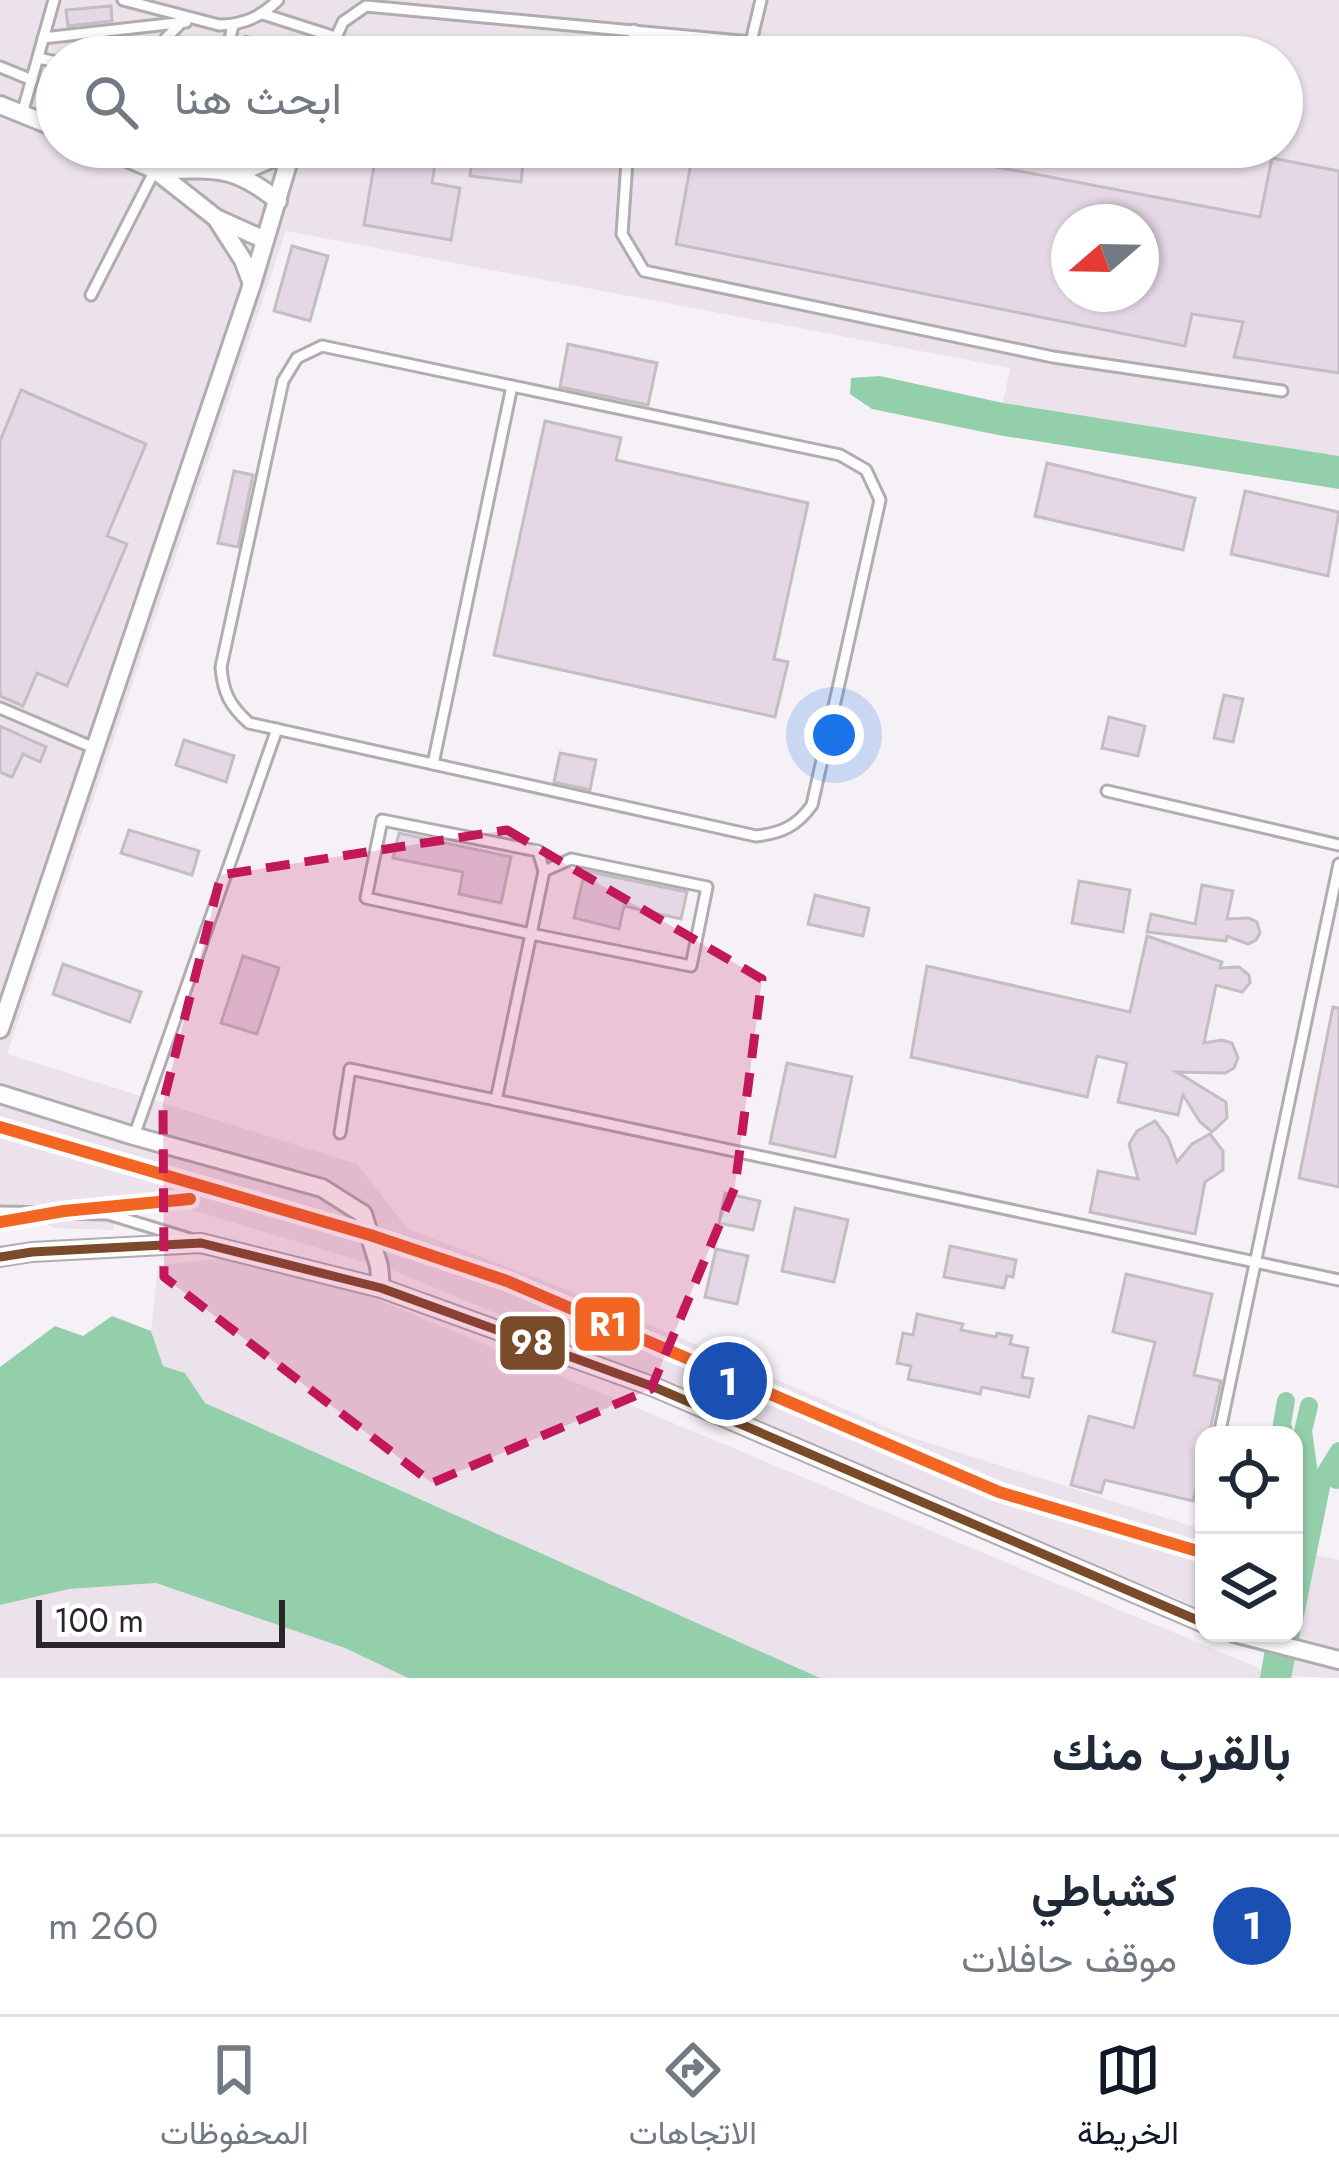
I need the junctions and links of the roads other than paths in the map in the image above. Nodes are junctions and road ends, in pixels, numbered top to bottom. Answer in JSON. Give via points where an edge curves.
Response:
{"nodes":[{"id":1,"x":54,"y":0,"type":"edge"},
{"id":2,"x":123,"y":0,"type":"edge"},
{"id":3,"x":278,"y":0,"type":"edge"},
{"id":4,"x":761,"y":0,"type":"edge"},
{"id":5,"x":263,"y":14,"type":"junction"},
{"id":6,"x":186,"y":22,"type":"junction"},
{"id":7,"x":208,"y":22,"type":"junction"},
{"id":8,"x":233,"y":25,"type":"junction"},
{"id":9,"x":634,"y":30,"type":"junction"},
{"id":10,"x":45,"y":36,"type":"edge"},
{"id":11,"x":62,"y":36,"type":"edge"},
{"id":12,"x":168,"y":36,"type":"edge"},
{"id":13,"x":231,"y":36,"type":"edge"},
{"id":14,"x":332,"y":36,"type":"edge"},
{"id":15,"x":336,"y":36,"type":"edge"},
{"id":16,"x":634,"y":36,"type":"edge"},
{"id":17,"x":698,"y":36,"type":"edge"},
{"id":18,"x":753,"y":36,"type":"edge"},
{"id":19,"x":36,"y":65,"type":"edge"},
{"id":20,"x":0,"y":67,"type":"edge"},
{"id":21,"x":32,"y":80,"type":"junction"},
{"id":22,"x":0,"y":105,"type":"edge"},
{"id":23,"x":22,"y":114,"type":"junction"},
{"id":24,"x":36,"y":120,"type":"edge"},
{"id":25,"x":150,"y":168,"type":"edge"},
{"id":26,"x":249,"y":168,"type":"edge"},
{"id":27,"x":287,"y":168,"type":"edge"},
{"id":28,"x":627,"y":168,"type":"edge"},
{"id":29,"x":155,"y":170,"type":"junction"},
{"id":30,"x":238,"y":173,"type":"junction"},
{"id":31,"x":278,"y":201,"type":"junction"},
{"id":32,"x":216,"y":218,"type":"junction"},
{"id":33,"x":265,"y":240,"type":"junction"},
{"id":34,"x":253,"y":284,"type":"junction"},
{"id":35,"x":91,"y":295,"type":"dead end"},
{"id":36,"x":512,"y":386,"type":"junction"},
{"id":37,"x":1282,"y":391,"type":"dead end"},
{"id":38,"x":0,"y":708,"type":"edge"},
{"id":39,"x":277,"y":729,"type":"junction"},
{"id":40,"x":94,"y":748,"type":"junction"},
{"id":41,"x":434,"y":764,"type":"junction"},
{"id":42,"x":1107,"y":791,"type":"dead end"},
{"id":43,"x":1339,"y":844,"type":"edge"},
{"id":44,"x":1339,"y":864,"type":"edge"},
{"id":45,"x":544,"y":871,"type":"junction"},
{"id":46,"x":531,"y":934,"type":"junction"},
{"id":47,"x":0,"y":1029,"type":"edge"},
{"id":48,"x":0,"y":1094,"type":"edge"},
{"id":49,"x":496,"y":1100,"type":"junction"},
{"id":50,"x":340,"y":1133,"type":"dead end"},
{"id":51,"x":134,"y":1136,"type":"junction"},
{"id":52,"x":0,"y":1212,"type":"edge"},
{"id":53,"x":201,"y":1243,"type":"junction"},
{"id":54,"x":0,"y":1257,"type":"edge"},
{"id":55,"x":1255,"y":1262,"type":"junction"},
{"id":56,"x":1339,"y":1280,"type":"edge"},
{"id":57,"x":381,"y":1288,"type":"junction"},
{"id":58,"x":1221,"y":1426,"type":"edge"},
{"id":59,"x":1195,"y":1619,"type":"edge"},
{"id":60,"x":1260,"y":1642,"type":"edge"},
{"id":61,"x":1339,"y":1660,"type":"edge"}],
"edges":[{"from":1,"to":10,"type":"lane"},
{"from":2,"to":7,"type":"lane"},
{"from":3,"to":5,"type":"lane"},
{"from":4,"to":18,"type":"lane"},
{"from":5,"to":8,"type":"lane"},
{"from":5,"to":14,"type":"lane"},
{"from":6,"to":7,"type":"lane"},
{"from":6,"to":11,"type":"lane"},
{"from":6,"to":12,"type":"lane"},
{"from":7,"to":8,"type":"lane"},
{"from":8,"to":13,"type":"lane"},
{"from":9,"to":15,"type":"lane","via":[[366,6]]},
{"from":9,"to":16,"type":"lane"},
{"from":9,"to":17,"type":"lane"},
{"from":19,"to":21,"type":"lane"},
{"from":20,"to":21,"type":"lane"},
{"from":21,"to":23,"type":"lane"},
{"from":22,"to":23,"type":"street"},
{"from":23,"to":24,"type":"street"},
{"from":25,"to":29,"type":"street"},
{"from":26,"to":30,"type":"street"},
{"from":27,"to":31,"type":"street"},
{"from":28,"to":37,"type":"lane","via":[[622,233],[644,271],[1053,357]]},
{"from":29,"to":30,"type":"street"},
{"from":29,"to":32,"type":"street"},
{"from":29,"to":35,"type":"lane"},
{"from":30,"to":31,"type":"street"},
{"from":31,"to":33,"type":"street"},
{"from":32,"to":33,"type":"street"},
{"from":32,"to":34,"type":"street"},
{"from":33,"to":34,"type":"street"},
{"from":34,"to":40,"type":"street"},
{"from":36,"to":39,"type":"lane","via":[[322,346],[296,358],[283,381],[221,667],[232,709]]},
{"from":36,"to":41,"type":"lane"},
{"from":36,"to":41,"type":"lane","via":[[840,455],[866,470],[880,500],[812,805],[800,822],[756,836]]},
{"from":38,"to":40,"type":"lane"},
{"from":39,"to":41,"type":"lane"},
{"from":39,"to":51,"type":"lane"},
{"from":40,"to":47,"type":"street"},
{"from":42,"to":43,"type":"lane"},
{"from":44,"to":55,"type":"lane"},
{"from":45,"to":46,"type":"lane"},
{"from":45,"to":46,"type":"lane","via":[[571,859],[707,887],[691,966]]},
{"from":45,"to":46,"type":"lane","via":[[538,851],[382,820],[366,898]]},
{"from":46,"to":49,"type":"lane"},
{"from":48,"to":51,"type":"street"},
{"from":49,"to":50,"type":"lane","via":[[350,1069]]},
{"from":49,"to":55,"type":"lane"},
{"from":51,"to":57,"type":"street","via":[[342,1198],[363,1214]]},
{"from":52,"to":53,"type":"lane","via":[[109,1214]]},
{"from":53,"to":54,"type":"street"},
{"from":53,"to":57,"type":"street"},
{"from":55,"to":56,"type":"lane"},
{"from":55,"to":58,"type":"lane"},
{"from":57,"to":59,"type":"street","via":[[654,1387]]},
{"from":60,"to":61,"type":"street"}]}
